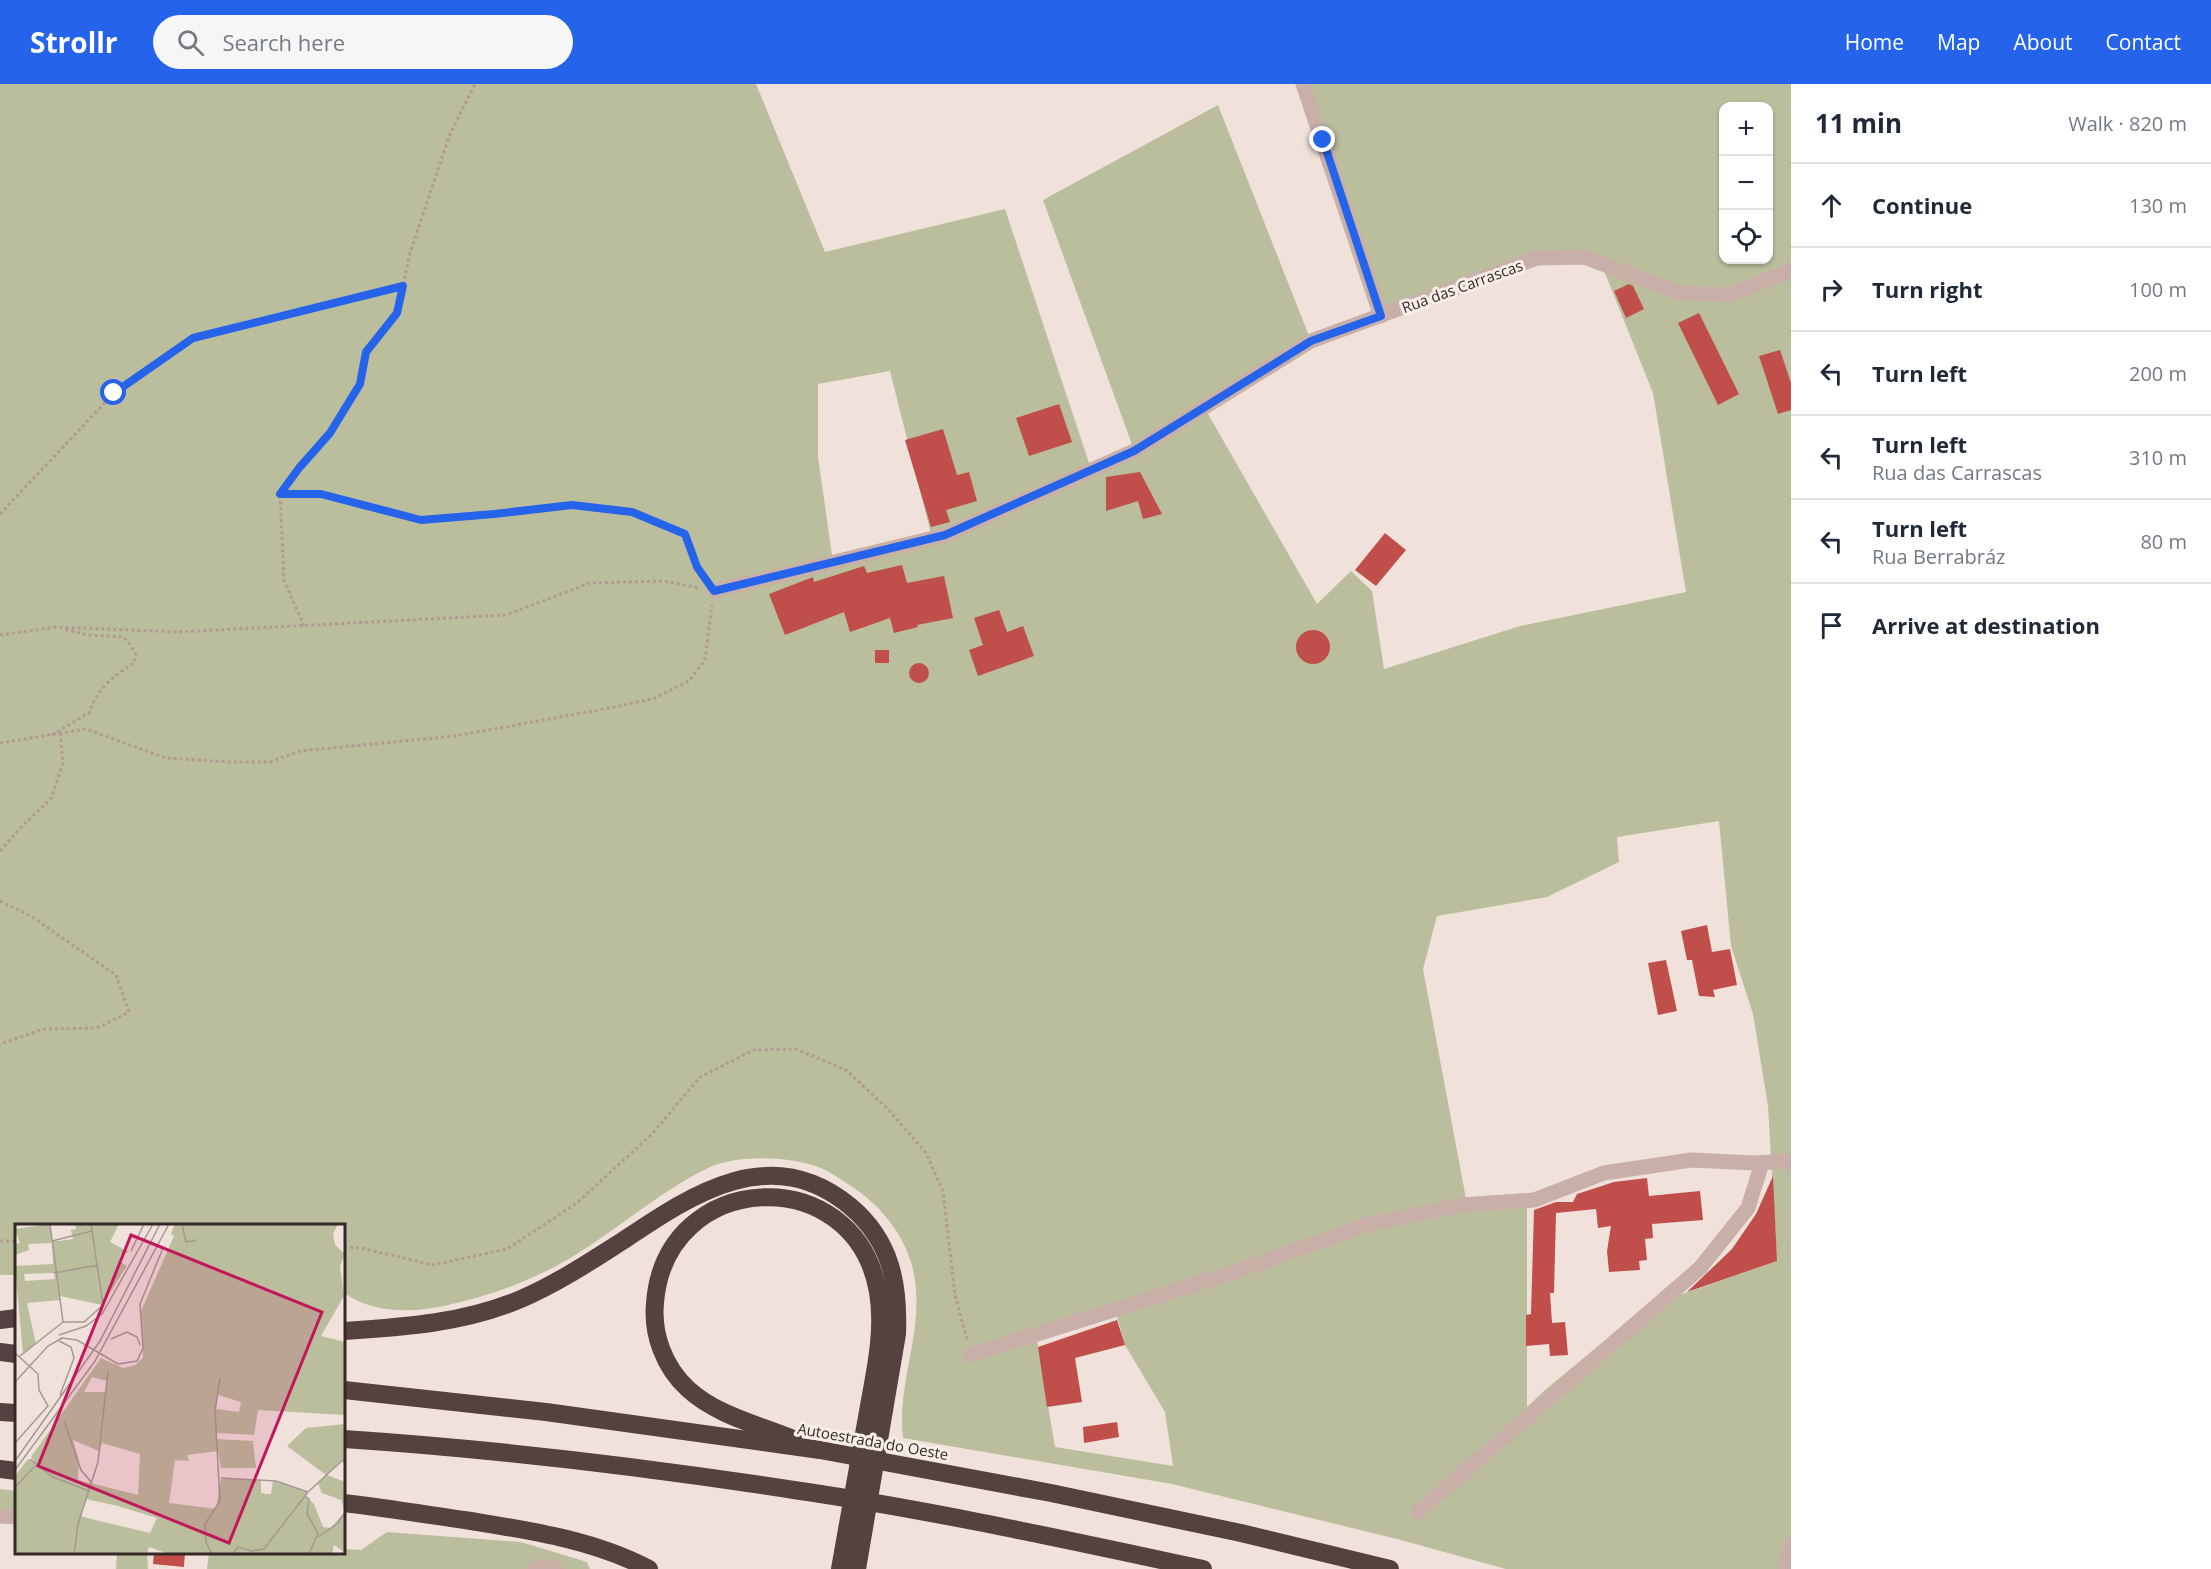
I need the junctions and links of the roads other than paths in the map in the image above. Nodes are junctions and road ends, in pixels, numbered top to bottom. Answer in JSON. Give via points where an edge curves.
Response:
{"nodes":[{"id":1,"x":1303,"y":84,"type":"edge"},
{"id":2,"x":1791,"y":270,"type":"edge"},
{"id":3,"x":1381,"y":316,"type":"junction"},
{"id":4,"x":714,"y":591,"type":"road end"},
{"id":5,"x":1791,"y":1161,"type":"edge"},
{"id":6,"x":1762,"y":1163,"type":"junction"},
{"id":7,"x":15,"y":1318,"type":"edge"},
{"id":8,"x":0,"y":1320,"type":"edge"},
{"id":9,"x":345,"y":1331,"type":"edge"},
{"id":10,"x":0,"y":1352,"type":"edge"},
{"id":11,"x":15,"y":1353,"type":"edge"},
{"id":12,"x":970,"y":1355,"type":"dead end"},
{"id":13,"x":345,"y":1390,"type":"edge"},
{"id":14,"x":0,"y":1412,"type":"edge"},
{"id":15,"x":15,"y":1413,"type":"edge"},
{"id":16,"x":345,"y":1439,"type":"edge"},
{"id":17,"x":820,"y":1450,"type":"junction"},
{"id":18,"x":0,"y":1469,"type":"edge"},
{"id":19,"x":15,"y":1471,"type":"edge"},
{"id":20,"x":345,"y":1503,"type":"edge"},
{"id":21,"x":1418,"y":1512,"type":"dead end"},
{"id":22,"x":0,"y":1516,"type":"edge"},
{"id":23,"x":15,"y":1517,"type":"edge"},
{"id":24,"x":1791,"y":1544,"type":"edge"},
{"id":25,"x":535,"y":1569,"type":"edge"},
{"id":26,"x":557,"y":1569,"type":"edge"},
{"id":27,"x":649,"y":1569,"type":"edge"},
{"id":28,"x":840,"y":1569,"type":"edge"},
{"id":29,"x":856,"y":1569,"type":"edge"},
{"id":30,"x":1203,"y":1569,"type":"edge"},
{"id":31,"x":1390,"y":1569,"type":"edge"},
{"id":32,"x":1784,"y":1569,"type":"edge"}],
"edges":[{"from":1,"to":3,"type":"street"},
{"from":2,"to":3,"type":"street","name":"Rua das Carrascas","via":[[1731,295],[1680,293],[1584,257],[1537,258]]},
{"from":3,"to":4,"type":"street","name":"Rua das Carrascas","via":[[1311,341],[1134,451],[945,535]]},
{"from":5,"to":6,"type":"street"},
{"from":6,"to":12,"type":"street","via":[[1691,1160],[1604,1173],[1534,1200],[1461,1205],[1366,1225],[1234,1272]]},
{"from":6,"to":21,"type":"street","via":[[1748,1208],[1700,1268]]},
{"from":7,"to":8,"type":"highway"},
{"from":9,"to":29,"type":"highway","via":[[439,1323],[513,1302],[571,1274],[682,1202],[725,1182],[769,1176],[825,1190],[842,1200],[875,1234],[895,1279],[898,1307],[897,1334]]},
{"from":10,"to":11,"type":"highway"},
{"from":13,"to":17,"type":"highway","name":"Autoestrada do Oeste","via":[[546,1412]]},
{"from":14,"to":15,"type":"highway"},
{"from":16,"to":30,"type":"highway","via":[[551,1458],[794,1490],[936,1514]]},
{"from":17,"to":28,"type":"highway","via":[[708,1404],[687,1389],[663,1355],[654,1313],[660,1271],[668,1253],[693,1223],[731,1202],[781,1197],[821,1209],[851,1235],[872,1270],[878,1291],[880,1335]]},
{"from":17,"to":31,"type":"highway","name":"Autoestrada do Oeste","via":[[937,1470],[1241,1533]]},
{"from":18,"to":19,"type":"highway"},
{"from":20,"to":27,"type":"highway","via":[[537,1532],[607,1551]]},
{"from":22,"to":23,"type":"street"},
{"from":24,"to":32,"type":"street"},
{"from":25,"to":26,"type":"street"}]}
